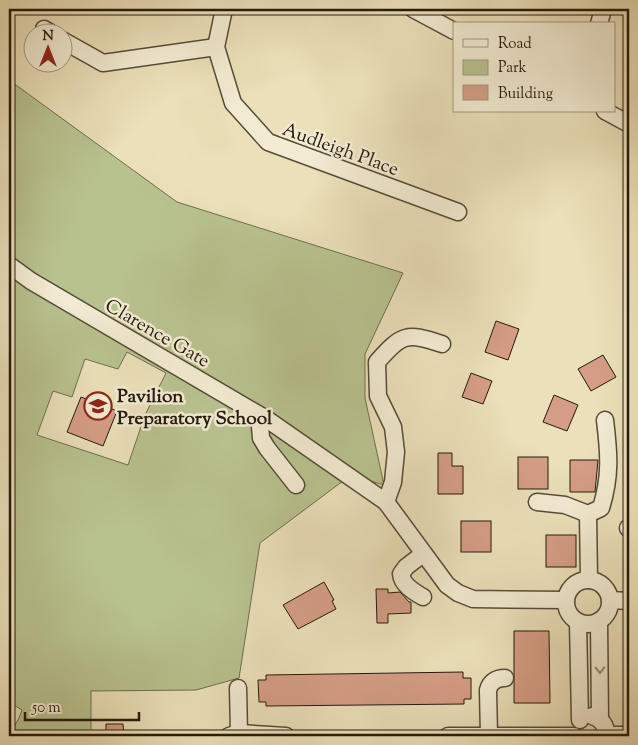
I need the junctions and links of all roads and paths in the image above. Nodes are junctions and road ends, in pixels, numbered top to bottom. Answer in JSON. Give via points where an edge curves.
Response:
{"nodes":[{"id":1,"x":224,"y":9,"type":"edge"},
{"id":2,"x":413,"y":9,"type":"edge"},
{"id":3,"x":603,"y":9,"type":"edge"},
{"id":4,"x":600,"y":22,"type":"edge"},
{"id":5,"x":453,"y":30,"type":"edge"},
{"id":6,"x":72,"y":46,"type":"edge"},
{"id":7,"x":216,"y":47,"type":"junction"},
{"id":8,"x":607,"y":112,"type":"edge"},
{"id":9,"x":629,"y":124,"type":"edge"},
{"id":10,"x":458,"y":212,"type":"dead end"},
{"id":11,"x":9,"y":267,"type":"edge"},
{"id":12,"x":442,"y":344,"type":"dead end"},
{"id":13,"x":259,"y":415,"type":"junction"},
{"id":14,"x":605,"y":420,"type":"dead end"},
{"id":15,"x":296,"y":485,"type":"dead end"},
{"id":16,"x":386,"y":502,"type":"junction"},
{"id":17,"x":537,"y":502,"type":"dead end"},
{"id":18,"x":588,"y":514,"type":"junction"},
{"id":19,"x":422,"y":554,"type":"junction"},
{"id":20,"x":589,"y":580,"type":"junction"},
{"id":21,"x":423,"y":597,"type":"dead end"},
{"id":22,"x":566,"y":600,"type":"junction"},
{"id":23,"x":610,"y":600,"type":"junction"},
{"id":24,"x":629,"y":601,"type":"edge"},
{"id":25,"x":599,"y":621,"type":"junction"},
{"id":26,"x":578,"y":622,"type":"junction"},
{"id":27,"x":505,"y":678,"type":"dead end"},
{"id":28,"x":238,"y":688,"type":"dead end"},
{"id":29,"x":580,"y":720,"type":"junction"},
{"id":30,"x":600,"y":720,"type":"junction"},
{"id":31,"x":234,"y":735,"type":"edge"},
{"id":32,"x":629,"y":735,"type":"edge"},
{"id":33,"x":286,"y":736,"type":"edge"},
{"id":34,"x":448,"y":736,"type":"edge"},
{"id":35,"x":489,"y":736,"type":"edge"},
{"id":36,"x":574,"y":736,"type":"edge"},
{"id":37,"x":606,"y":736,"type":"edge"}],
"edges":[{"from":1,"to":7,"type":"street","name":"Audleigh Place"},
{"from":2,"to":5,"type":"street"},
{"from":3,"to":4,"type":"street"},
{"from":6,"to":7,"type":"street","via":[[103,63]]},
{"from":7,"to":10,"type":"street","name":"Audleigh Place","via":[[233,103],[268,142]]},
{"from":8,"to":9,"type":"street"},
{"from":11,"to":13,"type":"street","name":"Clarence Gate"},
{"from":12,"to":16,"type":"street","via":[[410,336],[394,342],[376,362],[378,396],[392,427],[396,452],[393,482]]},
{"from":13,"to":15,"type":"street","via":[[264,443]]},
{"from":13,"to":16,"type":"street","name":"Clarence Gate"},
{"from":14,"to":18,"type":"street","via":[[609,453],[607,489],[601,508]]},
{"from":16,"to":19,"type":"street","name":"Clarence Gate"},
{"from":17,"to":18,"type":"street","via":[[565,505]]},
{"from":18,"to":20,"type":"street"},
{"from":19,"to":21,"type":"street","via":[[401,574],[413,592]]},
{"from":19,"to":22,"type":"street","name":"Clarence Gate","via":[[446,585],[473,599]]},
{"from":20,"to":22,"type":"street","via":[[573,585]]},
{"from":20,"to":23,"type":"street","via":[[605,588]]},
{"from":22,"to":26,"type":"street","via":[[568,611]]},
{"from":23,"to":24,"type":"street"},
{"from":23,"to":25,"type":"street","via":[[608,611]]},
{"from":25,"to":26,"type":"street","via":[[591,624]]},
{"from":25,"to":30,"type":"street","one_way":true},
{"from":26,"to":29,"type":"street"},
{"from":27,"to":35,"type":"street","via":[[489,685]]},
{"from":28,"to":31,"type":"street"},
{"from":29,"to":30,"type":"street","via":[[588,716]]},
{"from":29,"to":36,"type":"street","via":[[574,727]]},
{"from":30,"to":37,"type":"street","via":[[606,726]]},
{"from":31,"to":33,"type":"street"},
{"from":32,"to":37,"type":"street"},
{"from":34,"to":35,"type":"street"},
{"from":35,"to":36,"type":"street"}]}
